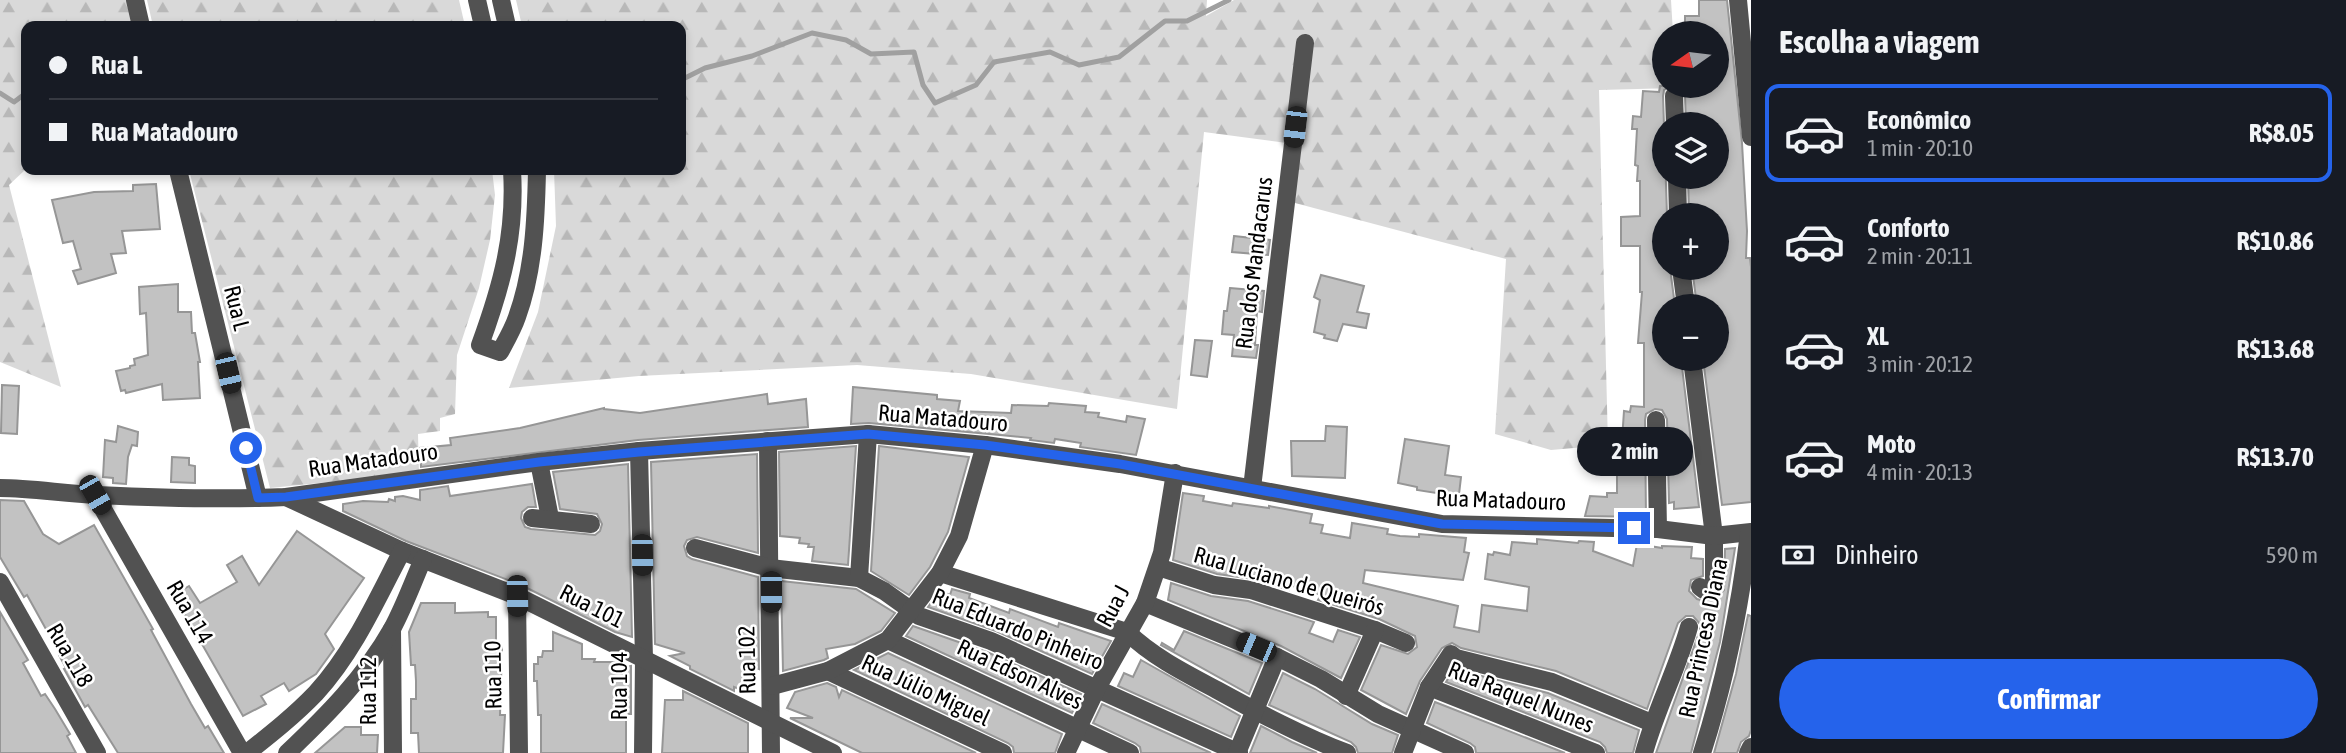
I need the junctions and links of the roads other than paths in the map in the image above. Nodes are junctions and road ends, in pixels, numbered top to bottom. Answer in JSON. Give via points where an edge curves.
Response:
{"nodes":[{"id":1,"x":135,"y":0,"type":"edge"},
{"id":2,"x":477,"y":0,"type":"edge"},
{"id":3,"x":501,"y":0,"type":"edge"},
{"id":4,"x":1738,"y":0,"type":"edge"},
{"id":5,"x":140,"y":21,"type":"edge"},
{"id":6,"x":482,"y":21,"type":"edge"},
{"id":7,"x":506,"y":21,"type":"edge"},
{"id":8,"x":1305,"y":43,"type":"dead end"},
{"id":9,"x":1751,"y":137,"type":"edge"},
{"id":10,"x":178,"y":175,"type":"edge"},
{"id":11,"x":512,"y":175,"type":"edge"},
{"id":12,"x":537,"y":175,"type":"edge"},
{"id":13,"x":1693,"y":371,"type":"edge"},
{"id":14,"x":1656,"y":420,"type":"dead end"},
{"id":15,"x":868,"y":434,"type":"junction"},
{"id":16,"x":768,"y":441,"type":"junction"},
{"id":17,"x":985,"y":445,"type":"junction"},
{"id":18,"x":639,"y":452,"type":"junction"},
{"id":19,"x":539,"y":462,"type":"junction"},
{"id":20,"x":1175,"y":473,"type":"junction"},
{"id":21,"x":0,"y":488,"type":"edge"},
{"id":22,"x":1252,"y":488,"type":"junction"},
{"id":23,"x":95,"y":495,"type":"junction"},
{"id":24,"x":286,"y":497,"type":"junction"},
{"id":25,"x":258,"y":498,"type":"junction"},
{"id":26,"x":591,"y":524,"type":"dead end"},
{"id":27,"x":1658,"y":529,"type":"junction"},
{"id":28,"x":1750,"y":532,"type":"edge"},
{"id":29,"x":1714,"y":536,"type":"junction"},
{"id":30,"x":695,"y":548,"type":"dead end"},
{"id":31,"x":401,"y":551,"type":"junction"},
{"id":32,"x":423,"y":559,"type":"junction"},
{"id":33,"x":1157,"y":567,"type":"junction"},
{"id":34,"x":770,"y":568,"type":"junction"},
{"id":35,"x":940,"y":573,"type":"junction"},
{"id":36,"x":859,"y":578,"type":"junction"},
{"id":37,"x":0,"y":582,"type":"edge"},
{"id":38,"x":1700,"y":587,"type":"dead end"},
{"id":39,"x":517,"y":596,"type":"junction"},
{"id":40,"x":1145,"y":603,"type":"junction"},
{"id":41,"x":911,"y":610,"type":"junction"},
{"id":42,"x":1689,"y":627,"type":"dead end"},
{"id":43,"x":392,"y":629,"type":"junction"},
{"id":44,"x":1376,"y":629,"type":"junction"},
{"id":45,"x":1127,"y":632,"type":"junction"},
{"id":46,"x":888,"y":640,"type":"junction"},
{"id":47,"x":1406,"y":643,"type":"dead end"},
{"id":48,"x":1278,"y":657,"type":"junction"},
{"id":49,"x":643,"y":659,"type":"junction"},
{"id":50,"x":828,"y":671,"type":"junction"},
{"id":51,"x":772,"y":686,"type":"junction"},
{"id":52,"x":1429,"y":687,"type":"junction"},
{"id":53,"x":1097,"y":688,"type":"junction"},
{"id":54,"x":1346,"y":696,"type":"junction"},
{"id":55,"x":1255,"y":711,"type":"junction"},
{"id":56,"x":772,"y":723,"type":"junction"},
{"id":57,"x":1652,"y":723,"type":"junction"},
{"id":58,"x":1078,"y":729,"type":"junction"},
{"id":59,"x":1412,"y":729,"type":"junction"},
{"id":60,"x":1751,"y":747,"type":"edge"},
{"id":61,"x":97,"y":753,"type":"edge"},
{"id":62,"x":245,"y":753,"type":"edge"},
{"id":63,"x":287,"y":753,"type":"edge"},
{"id":64,"x":393,"y":753,"type":"edge"},
{"id":65,"x":519,"y":753,"type":"edge"},
{"id":66,"x":643,"y":753,"type":"edge"},
{"id":67,"x":772,"y":753,"type":"edge"},
{"id":68,"x":833,"y":753,"type":"edge"},
{"id":69,"x":1003,"y":753,"type":"edge"},
{"id":70,"x":1066,"y":753,"type":"edge"},
{"id":71,"x":1130,"y":753,"type":"edge"},
{"id":72,"x":1238,"y":753,"type":"edge"},
{"id":73,"x":1348,"y":753,"type":"edge"},
{"id":74,"x":1403,"y":753,"type":"edge"},
{"id":75,"x":1465,"y":753,"type":"edge"},
{"id":76,"x":1596,"y":753,"type":"edge"},
{"id":77,"x":1644,"y":753,"type":"edge"},
{"id":78,"x":1702,"y":753,"type":"edge"},
{"id":79,"x":1748,"y":753,"type":"edge"}],
"edges":[{"from":1,"to":5,"type":"street"},
{"from":2,"to":6,"type":"street"},
{"from":3,"to":7,"type":"street"},
{"from":4,"to":9,"type":"street"},
{"from":8,"to":22,"type":"street","name":"Rua dos Mandacarus"},
{"from":10,"to":25,"type":"street","name":"Rua L"},
{"from":11,"to":12,"type":"street","via":[[510,246],[480,345],[500,352],[517,318],[527,281]]},
{"from":13,"to":29,"type":"street"},
{"from":14,"to":27,"type":"street"},
{"from":15,"to":16,"type":"street","name":"Rua Matadouro"},
{"from":15,"to":17,"type":"street","name":"Rua Matadouro"},
{"from":15,"to":36,"type":"street"},
{"from":16,"to":18,"type":"street","name":"Rua Matadouro"},
{"from":16,"to":34,"type":"street","name":"Rua 102"},
{"from":17,"to":20,"type":"street","name":"Rua Matadouro"},
{"from":17,"to":35,"type":"street","via":[[959,536]]},
{"from":18,"to":19,"type":"street","name":"Rua Matadouro"},
{"from":18,"to":49,"type":"street","name":"Rua 104"},
{"from":19,"to":24,"type":"street","name":"Rua Matadouro"},
{"from":19,"to":26,"type":"street","via":[[541,518]]},
{"from":20,"to":22,"type":"street","name":"Rua Matadouro"},
{"from":20,"to":33,"type":"street","name":"Rua J"},
{"from":21,"to":23,"type":"street","name":"Rua Matadouro"},
{"from":22,"to":27,"type":"street","name":"Rua Matadouro","via":[[1442,524]]},
{"from":23,"to":25,"type":"street","name":"Rua Matadouro"},
{"from":23,"to":62,"type":"street","name":"Rua 114"},
{"from":24,"to":25,"type":"street","name":"Rua Matadouro"},
{"from":24,"to":31,"type":"street","name":"Rua 101"},
{"from":27,"to":29,"type":"street","name":"Rua Matadouro"},
{"from":28,"to":29,"type":"street","name":"Rua Matadouro"},
{"from":28,"to":78,"type":"street","name":"Rua Princesa Diana","via":[[1743,585]]},
{"from":29,"to":38,"type":"street","via":[[1714,585],[1704,590]]},
{"from":30,"to":34,"type":"street","name":"Rua Eduardo Pinheiro"},
{"from":31,"to":32,"type":"street","name":"Rua 101"},
{"from":31,"to":62,"type":"street","via":[[365,621],[329,676],[293,716]]},
{"from":32,"to":39,"type":"street","name":"Rua 101"},
{"from":32,"to":43,"type":"street"},
{"from":33,"to":40,"type":"street","name":"Rua J"},
{"from":33,"to":44,"type":"street","name":"Rua Luciano de Queirós"},
{"from":34,"to":36,"type":"street","name":"Rua Eduardo Pinheiro"},
{"from":34,"to":51,"type":"street","name":"Rua 102"},
{"from":35,"to":41,"type":"street"},
{"from":35,"to":45,"type":"street"},
{"from":36,"to":41,"type":"street","name":"Rua Eduardo Pinheiro"},
{"from":37,"to":61,"type":"street","name":"Rua 118"},
{"from":39,"to":49,"type":"street","name":"Rua 101"},
{"from":39,"to":65,"type":"street","name":"Rua 110"},
{"from":40,"to":45,"type":"street","name":"Rua J"},
{"from":40,"to":48,"type":"street"},
{"from":41,"to":46,"type":"street"},
{"from":41,"to":53,"type":"street","name":"Rua Eduardo Pinheiro"},
{"from":42,"to":57,"type":"street","via":[[1679,663]]},
{"from":43,"to":63,"type":"street","via":[[343,697]]},
{"from":43,"to":64,"type":"street","name":"Rua 112"},
{"from":44,"to":47,"type":"street","name":"Rua Luciano de Queirós"},
{"from":44,"to":54,"type":"street"},
{"from":45,"to":53,"type":"street","name":"Rua J"},
{"from":45,"to":55,"type":"street","via":[[1146,650]]},
{"from":46,"to":50,"type":"street"},
{"from":46,"to":58,"type":"street","name":"Rua Edson Alves"},
{"from":48,"to":54,"type":"street"},
{"from":48,"to":55,"type":"street"},
{"from":49,"to":56,"type":"street","name":"Rua 101"},
{"from":49,"to":66,"type":"street","name":"Rua 104"},
{"from":50,"to":51,"type":"street"},
{"from":50,"to":69,"type":"street","name":"Rua Júlio Miguel"},
{"from":51,"to":56,"type":"street","name":"Rua 102"},
{"from":52,"to":57,"type":"street","via":[[1451,654],[1552,682]]},
{"from":52,"to":59,"type":"street"},
{"from":52,"to":76,"type":"street","name":"Rua Raquel Nunes"},
{"from":53,"to":58,"type":"street","name":"Rua J"},
{"from":53,"to":72,"type":"street","name":"Rua Eduardo Pinheiro"},
{"from":54,"to":59,"type":"street"},
{"from":55,"to":72,"type":"street"},
{"from":55,"to":73,"type":"street"},
{"from":56,"to":67,"type":"street","name":"Rua 102"},
{"from":56,"to":68,"type":"street","name":"Rua 101"},
{"from":57,"to":77,"type":"street"},
{"from":58,"to":70,"type":"street","name":"Rua J"},
{"from":58,"to":71,"type":"street","name":"Rua Edson Alves"},
{"from":59,"to":74,"type":"street"},
{"from":59,"to":75,"type":"street"},
{"from":60,"to":79,"type":"street"}]}
